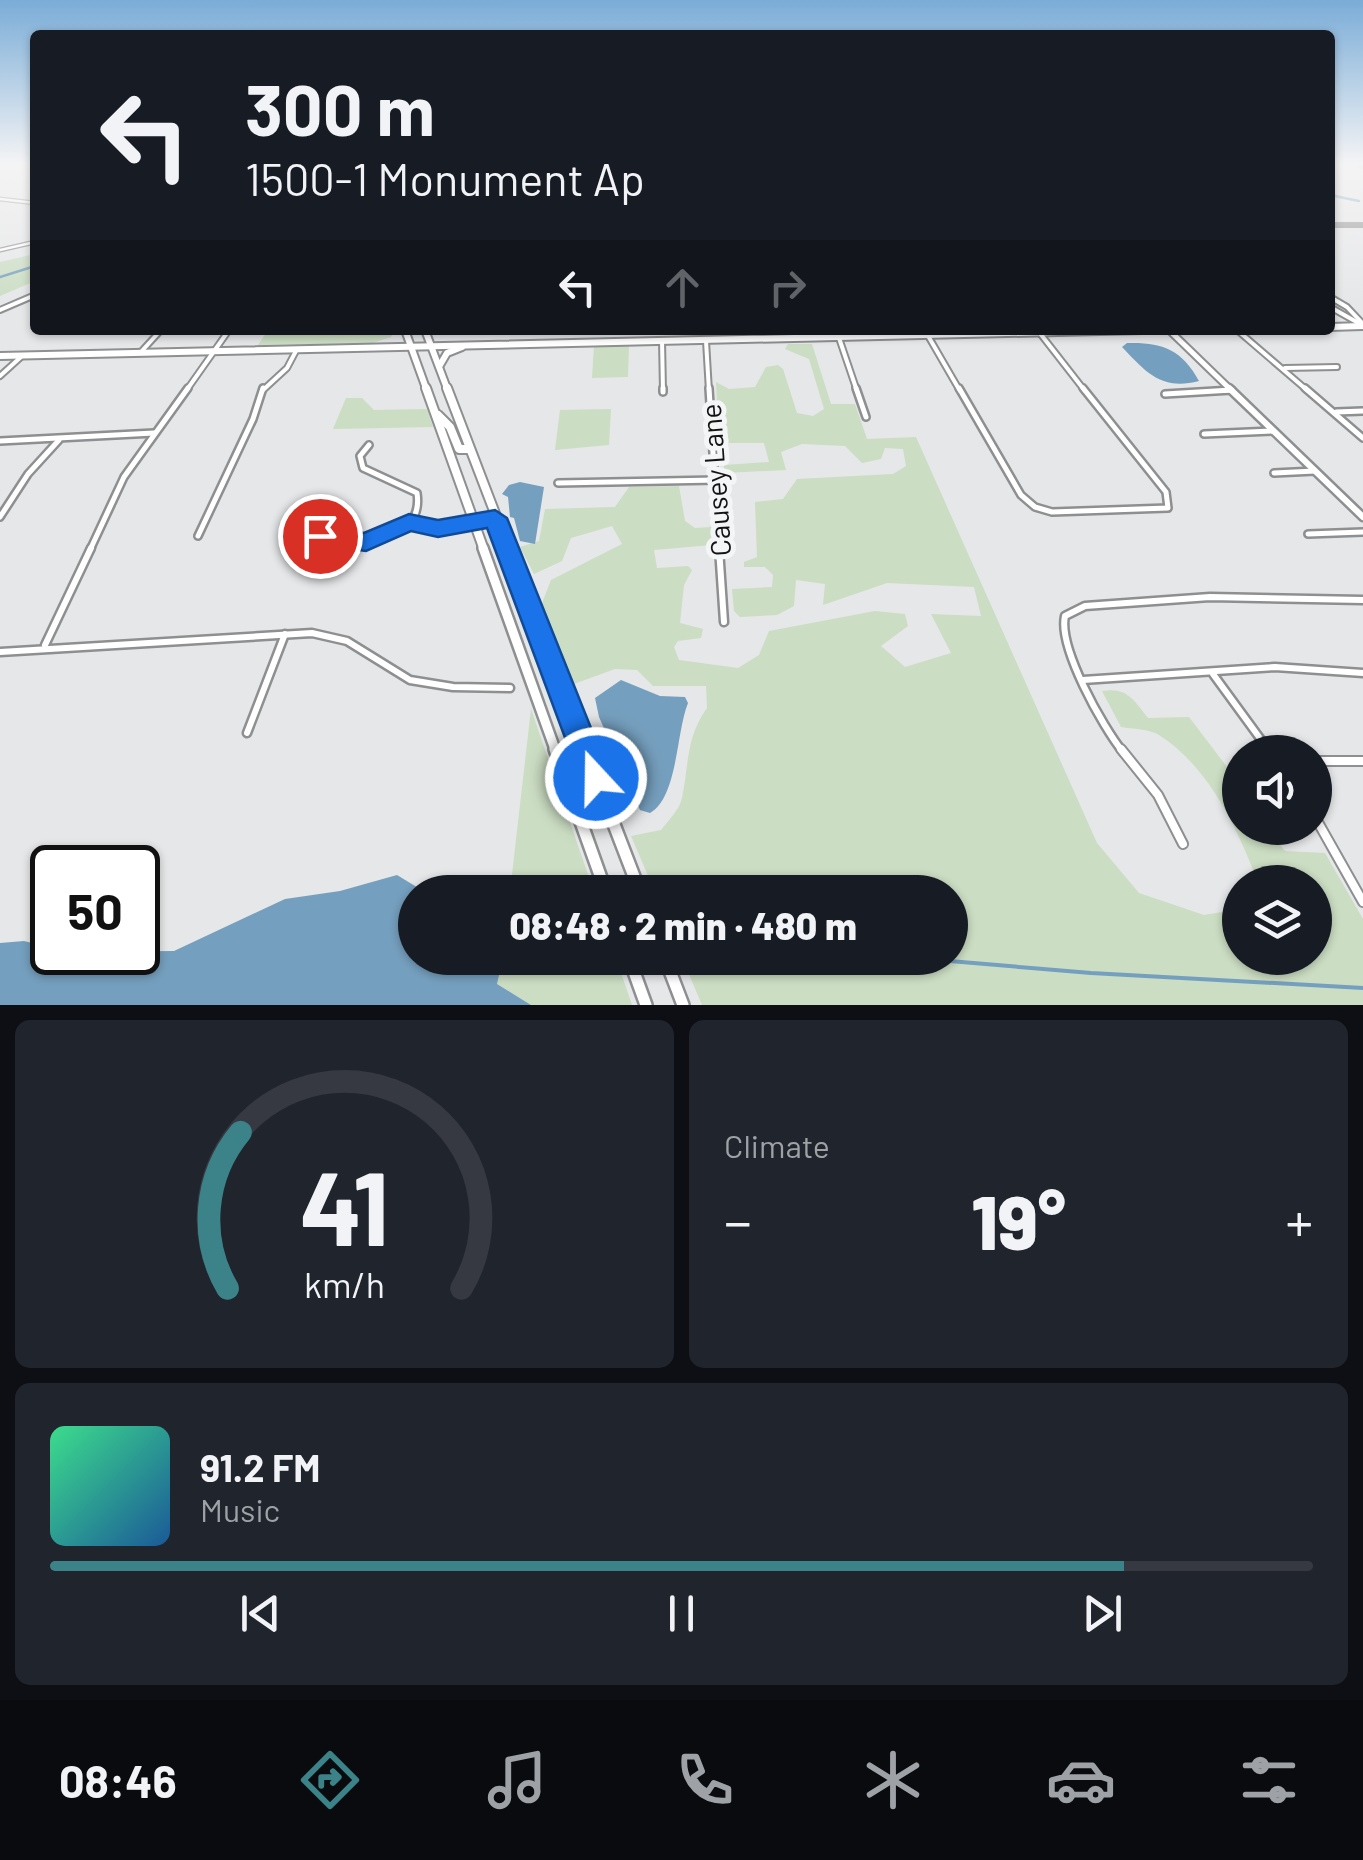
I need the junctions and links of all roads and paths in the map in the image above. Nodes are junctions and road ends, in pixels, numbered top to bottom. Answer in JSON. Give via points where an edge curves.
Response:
{"nodes":[{"id":1,"x":30,"y":243,"type":"edge"},
{"id":2,"x":0,"y":250,"type":"edge"},
{"id":3,"x":30,"y":298,"type":"edge"},
{"id":4,"x":1335,"y":300,"type":"edge"},
{"id":5,"x":23,"y":302,"type":"junction"},
{"id":6,"x":30,"y":304,"type":"edge"},
{"id":7,"x":0,"y":310,"type":"edge"},
{"id":8,"x":1335,"y":310,"type":"edge"},
{"id":9,"x":1363,"y":325,"type":"edge"},
{"id":10,"x":1335,"y":326,"type":"edge"},
{"id":11,"x":156,"y":335,"type":"edge"},
{"id":12,"x":226,"y":335,"type":"edge"},
{"id":13,"x":401,"y":335,"type":"edge"},
{"id":14,"x":407,"y":335,"type":"edge"},
{"id":15,"x":426,"y":335,"type":"edge"},
{"id":16,"x":838,"y":335,"type":"joint"},
{"id":17,"x":927,"y":335,"type":"edge"},
{"id":18,"x":1041,"y":335,"type":"edge"},
{"id":19,"x":1174,"y":335,"type":"edge"},
{"id":20,"x":1243,"y":335,"type":"edge"},
{"id":21,"x":662,"y":338,"type":"junction"},
{"id":22,"x":706,"y":338,"type":"junction"},
{"id":23,"x":476,"y":343,"type":"junction"},
{"id":24,"x":430,"y":344,"type":"junction"},
{"id":25,"x":376,"y":346,"type":"junction"},
{"id":26,"x":411,"y":346,"type":"junction"},
{"id":27,"x":297,"y":349,"type":"junction"},
{"id":28,"x":215,"y":351,"type":"junction"},
{"id":29,"x":140,"y":353,"type":"junction"},
{"id":30,"x":0,"y":356,"type":"edge"},
{"id":31,"x":22,"y":356,"type":"junction"},
{"id":32,"x":1337,"y":367,"type":"dead end"},
{"id":33,"x":1282,"y":368,"type":"junction"},
{"id":34,"x":440,"y":370,"type":"junction"},
{"id":35,"x":0,"y":376,"type":"edge"},
{"id":36,"x":1232,"y":390,"type":"junction"},
{"id":37,"x":663,"y":392,"type":"dead end"},
{"id":38,"x":1165,"y":394,"type":"dead end"},
{"id":39,"x":435,"y":412,"type":"junction"},
{"id":40,"x":1333,"y":412,"type":"junction"},
{"id":41,"x":1363,"y":412,"type":"edge"},
{"id":42,"x":866,"y":417,"type":"dead end"},
{"id":43,"x":1274,"y":432,"type":"junction"},
{"id":44,"x":154,"y":433,"type":"junction"},
{"id":45,"x":1204,"y":434,"type":"dead end"},
{"id":46,"x":1363,"y":438,"type":"edge"},
{"id":47,"x":60,"y":439,"type":"junction"},
{"id":48,"x":0,"y":441,"type":"edge"},
{"id":49,"x":369,"y":446,"type":"dead end"},
{"id":50,"x":469,"y":449,"type":"junction"},
{"id":51,"x":1315,"y":471,"type":"junction"},
{"id":52,"x":1274,"y":473,"type":"dead end"},
{"id":53,"x":458,"y":474,"type":"junction"},
{"id":54,"x":717,"y":480,"type":"junction"},
{"id":55,"x":558,"y":483,"type":"dead end"},
{"id":56,"x":0,"y":517,"type":"edge"},
{"id":57,"x":495,"y":518,"type":"junction"},
{"id":58,"x":1363,"y":518,"type":"edge"},
{"id":59,"x":409,"y":522,"type":"junction"},
{"id":60,"x":475,"y":522,"type":"junction"},
{"id":61,"x":1363,"y":532,"type":"edge"},
{"id":62,"x":1308,"y":534,"type":"dead end"},
{"id":63,"x":198,"y":536,"type":"dead end"},
{"id":64,"x":320,"y":536,"type":"dead end"},
{"id":65,"x":1363,"y":600,"type":"edge"},
{"id":66,"x":724,"y":622,"type":"dead end"},
{"id":67,"x":286,"y":632,"type":"junction"},
{"id":68,"x":44,"y":647,"type":"junction"},
{"id":69,"x":0,"y":652,"type":"edge"},
{"id":70,"x":1363,"y":673,"type":"edge"},
{"id":71,"x":1213,"y":674,"type":"junction"},
{"id":72,"x":1083,"y":680,"type":"junction"},
{"id":73,"x":510,"y":688,"type":"dead end"},
{"id":74,"x":247,"y":733,"type":"dead end"},
{"id":75,"x":1258,"y":735,"type":"edge"},
{"id":76,"x":1332,"y":761,"type":"edge"},
{"id":77,"x":1363,"y":761,"type":"edge"},
{"id":78,"x":1183,"y":844,"type":"dead end"},
{"id":79,"x":1330,"y":845,"type":"edge"},
{"id":80,"x":600,"y":875,"type":"edge"},
{"id":81,"x":633,"y":875,"type":"edge"},
{"id":82,"x":1363,"y":902,"type":"edge"},
{"id":83,"x":635,"y":975,"type":"edge"},
{"id":84,"x":672,"y":975,"type":"edge"},
{"id":85,"x":646,"y":1005,"type":"edge"},
{"id":86,"x":683,"y":1005,"type":"edge"}],
"edges":[{"from":1,"to":2,"type":"street"},
{"from":3,"to":5,"type":"street"},
{"from":4,"to":9,"type":"street"},
{"from":5,"to":6,"type":"street"},
{"from":5,"to":7,"type":"street"},
{"from":8,"to":9,"type":"street"},
{"from":9,"to":10,"type":"main road"},
{"from":11,"to":29,"type":"street"},
{"from":12,"to":28,"type":"street"},
{"from":13,"to":25,"type":"main road"},
{"from":14,"to":26,"type":"main road"},
{"from":15,"to":24,"type":"main road"},
{"from":16,"to":22,"type":"main road"},
{"from":16,"to":42,"type":"street"},
{"from":17,"to":18,"type":"street","via":[[1021,495],[1035,507],[1165,510],[1166,492]]},
{"from":19,"to":36,"type":"street"},
{"from":20,"to":33,"type":"street"},
{"from":21,"to":22,"type":"main road"},
{"from":21,"to":23,"type":"main road"},
{"from":21,"to":37,"type":"street"},
{"from":22,"to":54,"type":"street","name":"Causey Lane"},
{"from":23,"to":24,"type":"main road"},
{"from":23,"to":34,"type":"main road","via":[[447,353]]},
{"from":24,"to":26,"type":"main road"},
{"from":24,"to":34,"type":"main road"},
{"from":25,"to":26,"type":"main road"},
{"from":25,"to":27,"type":"main road"},
{"from":26,"to":39,"type":"main road"},
{"from":27,"to":28,"type":"main road"},
{"from":27,"to":63,"type":"street","via":[[262,389]]},
{"from":28,"to":29,"type":"main road"},
{"from":28,"to":44,"type":"street"},
{"from":29,"to":31,"type":"main road"},
{"from":30,"to":31,"type":"main road"},
{"from":31,"to":35,"type":"street"},
{"from":32,"to":33,"type":"street"},
{"from":33,"to":40,"type":"street"},
{"from":34,"to":50,"type":"main road"},
{"from":36,"to":38,"type":"street"},
{"from":36,"to":43,"type":"street"},
{"from":39,"to":50,"type":"main road","via":[[459,449]]},
{"from":39,"to":53,"type":"main road"},
{"from":40,"to":41,"type":"street"},
{"from":40,"to":46,"type":"street"},
{"from":43,"to":45,"type":"street"},
{"from":43,"to":51,"type":"street"},
{"from":44,"to":47,"type":"street"},
{"from":44,"to":68,"type":"street","via":[[124,476]]},
{"from":47,"to":48,"type":"street"},
{"from":47,"to":56,"type":"street"},
{"from":49,"to":59,"type":"street","via":[[359,461],[366,472],[417,493],[420,505]]},
{"from":50,"to":53,"type":"main road","via":[[460,457]]},
{"from":50,"to":57,"type":"main road"},
{"from":51,"to":52,"type":"street"},
{"from":51,"to":58,"type":"street"},
{"from":53,"to":60,"type":"main road"},
{"from":54,"to":55,"type":"street"},
{"from":54,"to":66,"type":"street","name":"Causey Lane"},
{"from":57,"to":60,"type":"street"},
{"from":57,"to":81,"type":"main road"},
{"from":59,"to":60,"type":"street","via":[[438,529]]},
{"from":59,"to":64,"type":"street","via":[[366,542]]},
{"from":60,"to":80,"type":"main road"},
{"from":61,"to":62,"type":"street"},
{"from":65,"to":72,"type":"street","via":[[1210,597],[1085,606],[1066,616],[1062,630]]},
{"from":67,"to":68,"type":"street"},
{"from":67,"to":73,"type":"street","via":[[347,641],[410,680]]},
{"from":67,"to":74,"type":"street"},
{"from":68,"to":69,"type":"street"},
{"from":70,"to":71,"type":"street","via":[[1275,668]]},
{"from":71,"to":72,"type":"street"},
{"from":71,"to":75,"type":"street"},
{"from":72,"to":78,"type":"street","via":[[1110,736],[1158,795]]},
{"from":76,"to":77,"type":"street"},
{"from":79,"to":82,"type":"street"},
{"from":83,"to":85,"type":"main road"},
{"from":84,"to":86,"type":"main road"}]}
